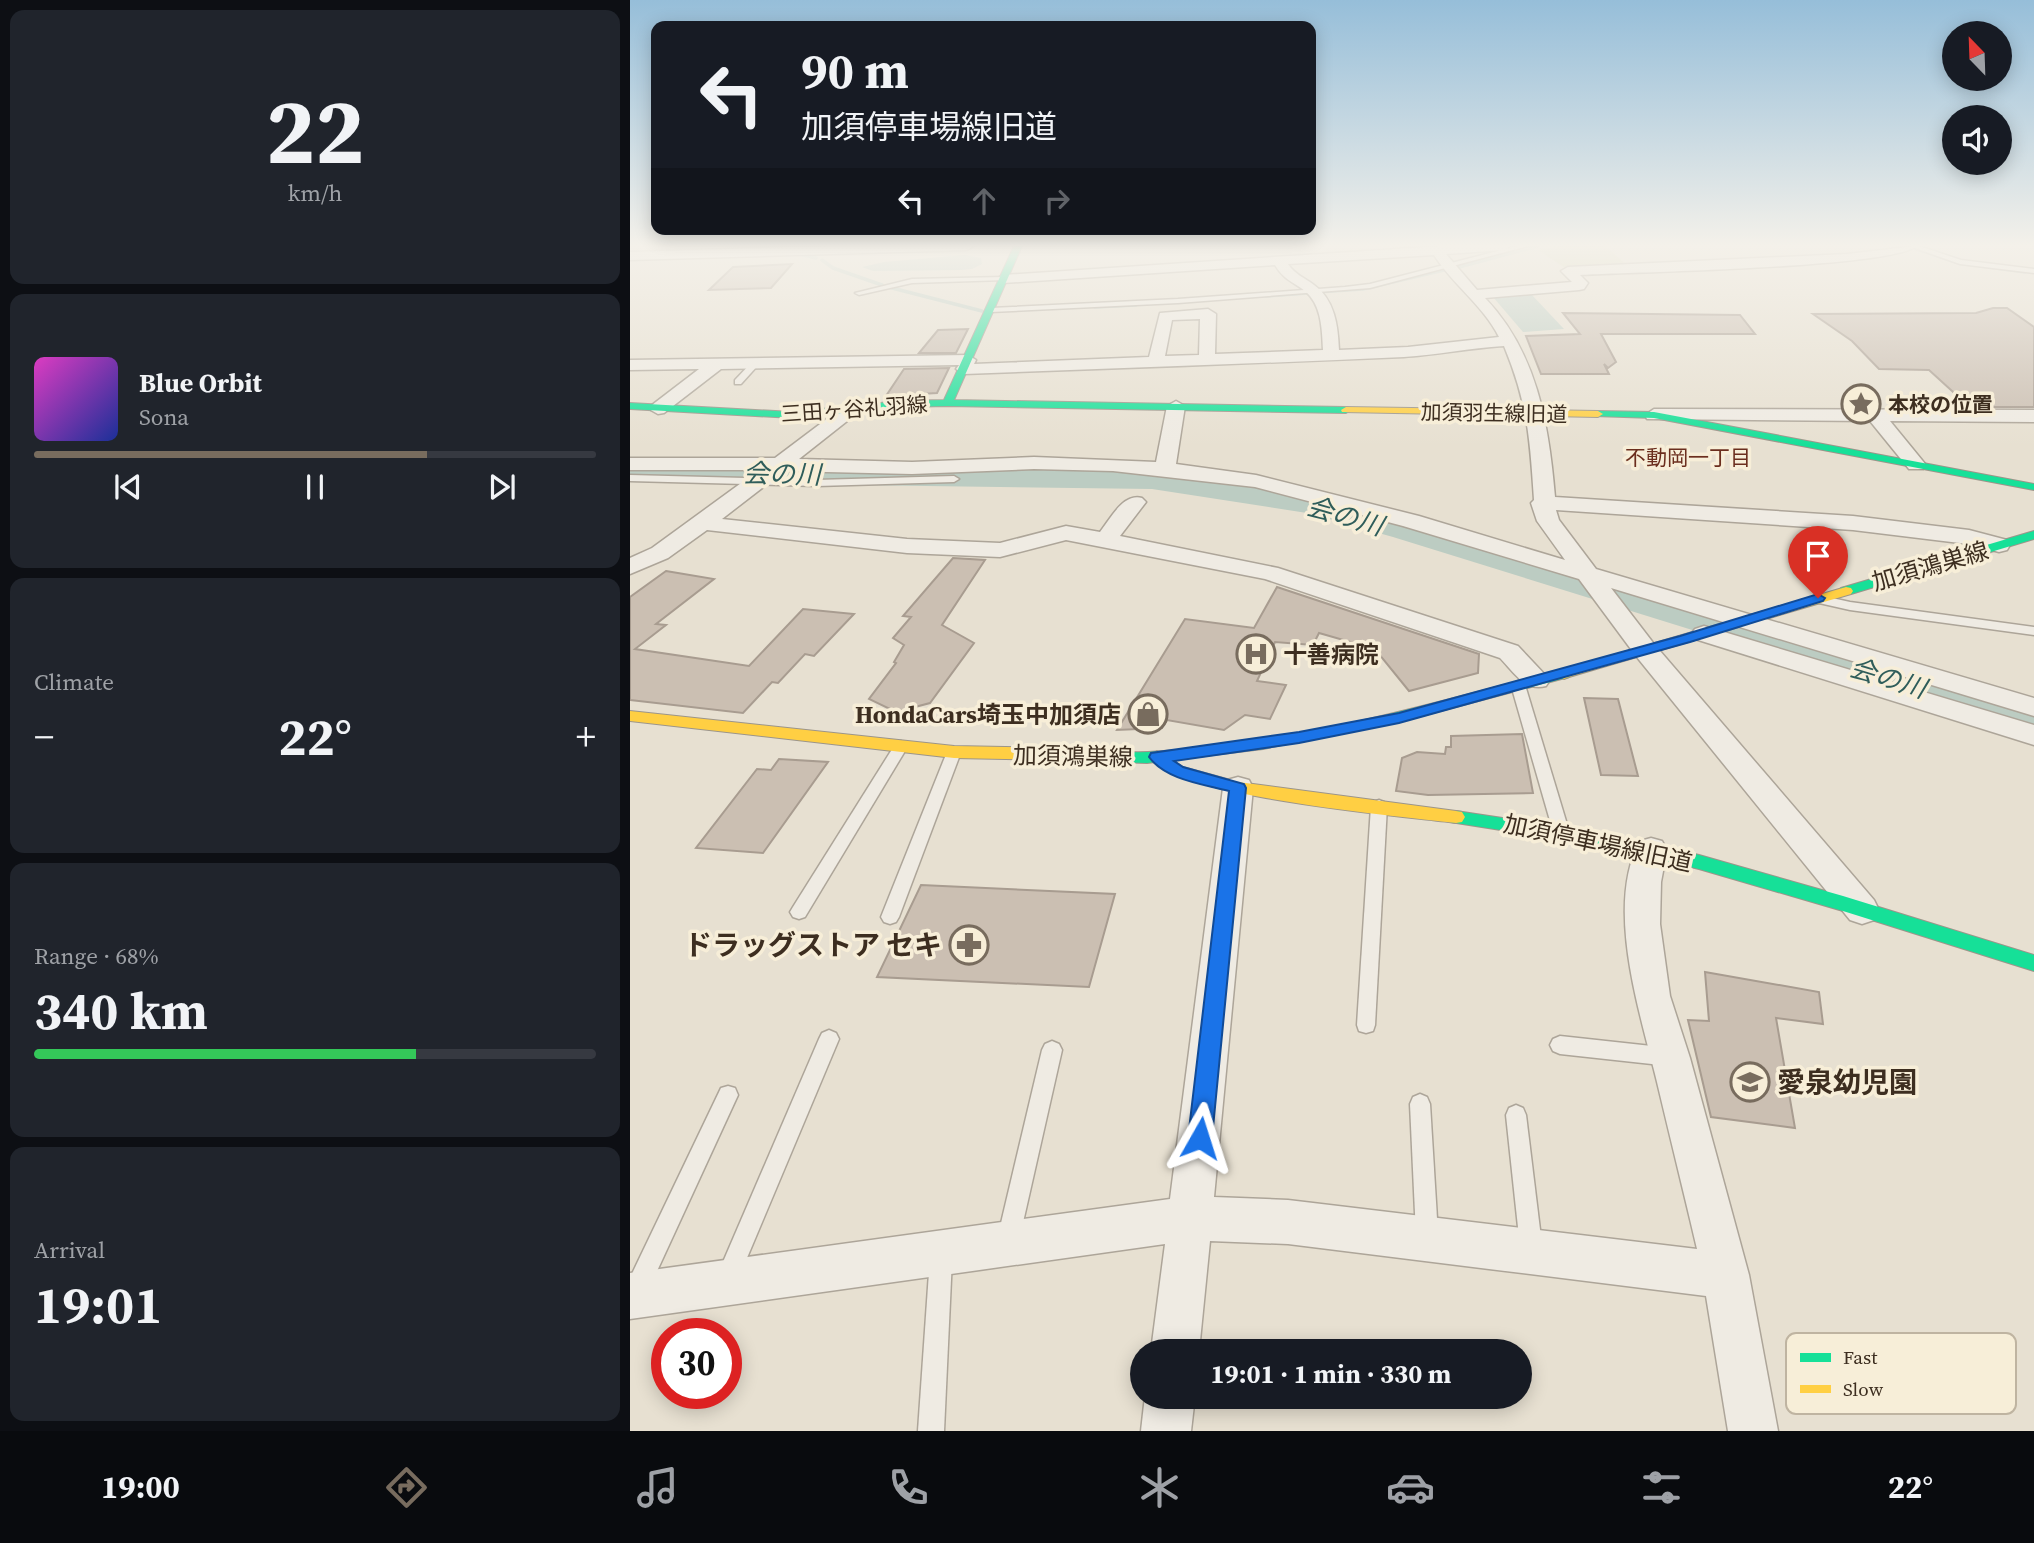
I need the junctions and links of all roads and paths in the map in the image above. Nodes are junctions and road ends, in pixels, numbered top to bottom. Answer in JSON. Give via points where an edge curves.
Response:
{"nodes":[{"id":1,"x":989,"y":313,"type":"edge"},
{"id":2,"x":1323,"y":313,"type":"edge"},
{"id":3,"x":1490,"y":313,"type":"edge"},
{"id":4,"x":1510,"y":341,"type":"junction"},
{"id":5,"x":1331,"y":356,"type":"junction"},
{"id":6,"x":1207,"y":360,"type":"junction"},
{"id":7,"x":1156,"y":362,"type":"junction"},
{"id":8,"x":757,"y":363,"type":"junction"},
{"id":9,"x":630,"y":365,"type":"edge"},
{"id":10,"x":966,"y":365,"type":"junction"},
{"id":11,"x":714,"y":366,"type":"junction"},
{"id":12,"x":738,"y":382,"type":"dead end"},
{"id":13,"x":948,"y":403,"type":"junction"},
{"id":14,"x":630,"y":406,"type":"edge"},
{"id":15,"x":1176,"y":406,"type":"junction"},
{"id":16,"x":658,"y":409,"type":"junction"},
{"id":17,"x":850,"y":410,"type":"junction"},
{"id":18,"x":1536,"y":414,"type":"junction"},
{"id":19,"x":1654,"y":415,"type":"junction"},
{"id":20,"x":1875,"y":415,"type":"junction"},
{"id":21,"x":2034,"y":416,"type":"edge"},
{"id":22,"x":630,"y":464,"type":"edge"},
{"id":23,"x":1916,"y":465,"type":"junction"},
{"id":24,"x":1165,"y":469,"type":"junction"},
{"id":25,"x":768,"y":473,"type":"junction"},
{"id":26,"x":630,"y":478,"type":"edge"},
{"id":27,"x":954,"y":480,"type":"dead end"},
{"id":28,"x":2034,"y":488,"type":"edge"},
{"id":29,"x":1135,"y":502,"type":"dead end"},
{"id":30,"x":1542,"y":503,"type":"junction"},
{"id":31,"x":704,"y":523,"type":"junction"},
{"id":32,"x":2034,"y":535,"type":"edge"},
{"id":33,"x":1106,"y":540,"type":"junction"},
{"id":34,"x":1999,"y":545,"type":"junction"},
{"id":35,"x":630,"y":547,"type":"edge"},
{"id":36,"x":660,"y":553,"type":"junction"},
{"id":37,"x":630,"y":567,"type":"edge"},
{"id":38,"x":1590,"y":576,"type":"junction"},
{"id":39,"x":1818,"y":598,"type":"junction"},
{"id":40,"x":1743,"y":622,"type":"junction"},
{"id":41,"x":2034,"y":631,"type":"edge"},
{"id":42,"x":1709,"y":632,"type":"junction"},
{"id":43,"x":1645,"y":650,"type":"junction"},
{"id":44,"x":1528,"y":683,"type":"junction"},
{"id":45,"x":2034,"y":707,"type":"edge"},
{"id":46,"x":630,"y":716,"type":"edge"},
{"id":47,"x":2034,"y":735,"type":"edge"},
{"id":48,"x":901,"y":746,"type":"junction"},
{"id":49,"x":954,"y":752,"type":"junction"},
{"id":50,"x":1157,"y":757,"type":"junction"},
{"id":51,"x":1238,"y":788,"type":"junction"},
{"id":52,"x":1379,"y":804,"type":"junction"},
{"id":53,"x":1561,"y":831,"type":"junction"},
{"id":54,"x":1651,"y":850,"type":"junction"},
{"id":55,"x":1862,"y":910,"type":"junction"},
{"id":56,"x":800,"y":912,"type":"dead end"},
{"id":57,"x":890,"y":917,"type":"dead end"},
{"id":58,"x":2034,"y":963,"type":"edge"},
{"id":59,"x":1366,"y":1024,"type":"dead end"},
{"id":60,"x":829,"y":1039,"type":"dead end"},
{"id":61,"x":1560,"y":1045,"type":"dead end"},
{"id":62,"x":1052,"y":1050,"type":"dead end"},
{"id":63,"x":1671,"y":1058,"type":"junction"},
{"id":64,"x":728,"y":1095,"type":"dead end"},
{"id":65,"x":1420,"y":1104,"type":"dead end"},
{"id":66,"x":1516,"y":1115,"type":"dead end"},
{"id":67,"x":1191,"y":1218,"type":"junction"},
{"id":68,"x":1427,"y":1239,"type":"junction"},
{"id":69,"x":1007,"y":1243,"type":"junction"},
{"id":70,"x":1532,"y":1252,"type":"junction"},
{"id":71,"x":942,"y":1254,"type":"junction"},
{"id":72,"x":1726,"y":1275,"type":"junction"},
{"id":73,"x":726,"y":1283,"type":"junction"},
{"id":74,"x":632,"y":1295,"type":"edge"},
{"id":75,"x":1176,"y":1339,"type":"edge"},
{"id":76,"x":1169,"y":1409,"type":"edge"},
{"id":77,"x":931,"y":1431,"type":"edge"},
{"id":78,"x":1166,"y":1431,"type":"edge"},
{"id":79,"x":1753,"y":1431,"type":"edge"}],
"edges":[{"from":1,"to":10,"type":"main road","name":"三田ヶ谷礼羽線"},
{"from":2,"to":5,"type":"street"},
{"from":3,"to":4,"type":"street"},
{"from":4,"to":5,"type":"street"},
{"from":4,"to":18,"type":"street"},
{"from":5,"to":6,"type":"street"},
{"from":6,"to":7,"type":"street"},
{"from":6,"to":7,"type":"street","via":[[1209,314],[1165,316]]},
{"from":7,"to":10,"type":"street"},
{"from":8,"to":10,"type":"street"},
{"from":8,"to":11,"type":"street"},
{"from":8,"to":12,"type":"lane"},
{"from":9,"to":11,"type":"street"},
{"from":10,"to":13,"type":"main road","name":"三田ヶ谷礼羽線"},
{"from":11,"to":16,"type":"street"},
{"from":13,"to":15,"type":"main road","name":"加須羽生線旧道"},
{"from":13,"to":17,"type":"main road","name":"三田ヶ谷礼羽線"},
{"from":14,"to":16,"type":"main road","name":"三田ヶ谷礼羽線"},
{"from":15,"to":18,"type":"main road","name":"加須羽生線旧道"},
{"from":15,"to":24,"type":"street"},
{"from":16,"to":17,"type":"main road","name":"三田ヶ谷礼羽線","via":[[793,415]]},
{"from":17,"to":25,"type":"street"},
{"from":18,"to":19,"type":"main road","name":"加須羽生線旧道"},
{"from":18,"to":30,"type":"street","via":[[1543,453]]},
{"from":19,"to":20,"type":"street"},
{"from":19,"to":23,"type":"main road","name":"加須羽生線旧道"},
{"from":20,"to":21,"type":"street"},
{"from":20,"to":23,"type":"street"},
{"from":22,"to":25,"type":"street"},
{"from":23,"to":28,"type":"main road","name":"加須羽生線旧道"},
{"from":24,"to":25,"type":"street","via":[[1034,463]]},
{"from":24,"to":38,"type":"street","via":[[1256,481],[1320,496]]},
{"from":25,"to":26,"type":"lane"},
{"from":25,"to":27,"type":"lane","via":[[817,483]]},
{"from":25,"to":31,"type":"street"},
{"from":29,"to":33,"type":"street"},
{"from":30,"to":34,"type":"street","via":[[1853,523]]},
{"from":30,"to":38,"type":"street","via":[[1548,521]]},
{"from":31,"to":33,"type":"street","via":[[908,546],[1000,550],[1066,534]]},
{"from":31,"to":36,"type":"street"},
{"from":32,"to":34,"type":"main road","name":"加須鴻巣線"},
{"from":33,"to":44,"type":"street","via":[[1283,577],[1509,652]]},
{"from":34,"to":39,"type":"main road","name":"加須鴻巣線"},
{"from":35,"to":36,"type":"street"},
{"from":36,"to":37,"type":"street"},
{"from":38,"to":40,"type":"street"},
{"from":38,"to":43,"type":"street"},
{"from":39,"to":40,"type":"main road","name":"加須鴻巣線"},
{"from":39,"to":41,"type":"lane"},
{"from":40,"to":42,"type":"main road","name":"加須鴻巣線"},
{"from":40,"to":45,"type":"street"},
{"from":42,"to":43,"type":"main road","name":"加須鴻巣線"},
{"from":42,"to":47,"type":"street"},
{"from":43,"to":44,"type":"main road","name":"加須鴻巣線"},
{"from":43,"to":55,"type":"street"},
{"from":44,"to":50,"type":"main road","name":"加須鴻巣線","via":[[1373,724]]},
{"from":44,"to":53,"type":"lane"},
{"from":46,"to":48,"type":"main road","name":"加須鴻巣線"},
{"from":48,"to":49,"type":"main road","name":"加須鴻巣線"},
{"from":48,"to":56,"type":"lane"},
{"from":49,"to":50,"type":"main road","name":"加須鴻巣線"},
{"from":49,"to":57,"type":"lane"},
{"from":50,"to":51,"type":"main road","name":"加須停車場線旧道","via":[[1177,771]]},
{"from":51,"to":52,"type":"main road","name":"加須停車場線旧道"},
{"from":51,"to":67,"type":"street"},
{"from":52,"to":53,"type":"main road","name":"加須停車場線旧道"},
{"from":52,"to":59,"type":"lane"},
{"from":53,"to":54,"type":"main road","name":"加須停車場線旧道"},
{"from":54,"to":55,"type":"main road","name":"加須停車場線旧道"},
{"from":54,"to":63,"type":"street","via":[[1644,882],[1643,924],[1652,996]]},
{"from":55,"to":58,"type":"main road","name":"加須停車場線旧道"},
{"from":60,"to":73,"type":"lane"},
{"from":61,"to":63,"type":"lane"},
{"from":62,"to":69,"type":"lane"},
{"from":63,"to":72,"type":"street"},
{"from":64,"to":74,"type":"lane"},
{"from":65,"to":68,"type":"lane"},
{"from":66,"to":70,"type":"lane"},
{"from":67,"to":68,"type":"street","via":[[1288,1223]]},
{"from":67,"to":69,"type":"street"},
{"from":67,"to":75,"type":"street"},
{"from":68,"to":70,"type":"street"},
{"from":69,"to":71,"type":"street"},
{"from":70,"to":72,"type":"street"},
{"from":71,"to":73,"type":"street"},
{"from":71,"to":77,"type":"lane"},
{"from":72,"to":79,"type":"street"},
{"from":73,"to":74,"type":"street"},
{"from":76,"to":78,"type":"street"}]}
